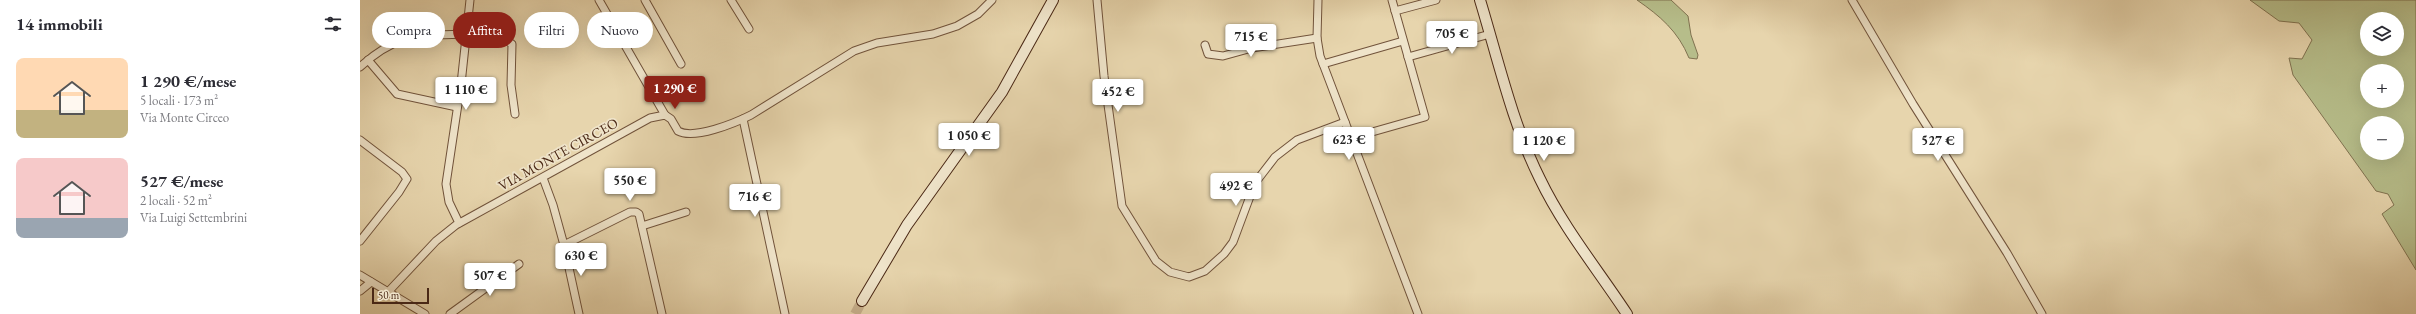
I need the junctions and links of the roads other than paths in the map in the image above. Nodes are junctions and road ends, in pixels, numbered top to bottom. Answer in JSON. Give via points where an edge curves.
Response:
{"nodes":[{"id":1,"x":470,"y":0,"type":"edge"},
{"id":2,"x":599,"y":0,"type":"edge"},
{"id":3,"x":645,"y":0,"type":"edge"},
{"id":4,"x":731,"y":0,"type":"edge"},
{"id":5,"x":992,"y":0,"type":"edge"},
{"id":6,"x":1053,"y":0,"type":"edge"},
{"id":7,"x":1097,"y":0,"type":"edge"},
{"id":8,"x":1318,"y":0,"type":"edge"},
{"id":9,"x":1392,"y":0,"type":"edge"},
{"id":10,"x":1436,"y":0,"type":"edge"},
{"id":11,"x":1480,"y":0,"type":"edge"},
{"id":12,"x":1852,"y":0,"type":"edge"},
{"id":13,"x":1395,"y":11,"type":"junction"},
{"id":14,"x":468,"y":12,"type":"edge"},
{"id":15,"x":749,"y":29,"type":"dead end"},
{"id":16,"x":1490,"y":34,"type":"junction"},
{"id":17,"x":453,"y":35,"type":"edge"},
{"id":18,"x":1317,"y":38,"type":"junction"},
{"id":19,"x":1403,"y":41,"type":"junction"},
{"id":20,"x":1204,"y":45,"type":"dead end"},
{"id":21,"x":464,"y":48,"type":"edge"},
{"id":22,"x":512,"y":48,"type":"edge"},
{"id":23,"x":1408,"y":57,"type":"junction"},
{"id":24,"x":368,"y":60,"type":"junction"},
{"id":25,"x":681,"y":64,"type":"dead end"},
{"id":26,"x":1323,"y":64,"type":"junction"},
{"id":27,"x":360,"y":67,"type":"edge"},
{"id":28,"x":457,"y":107,"type":"junction"},
{"id":29,"x":515,"y":114,"type":"dead end"},
{"id":30,"x":665,"y":115,"type":"junction"},
{"id":31,"x":743,"y":119,"type":"junction"},
{"id":32,"x":1344,"y":122,"type":"junction"},
{"id":33,"x":1351,"y":138,"type":"junction"},
{"id":34,"x":360,"y":140,"type":"edge"},
{"id":35,"x":543,"y":178,"type":"junction"},
{"id":36,"x":686,"y":212,"type":"dead end"},
{"id":37,"x":459,"y":223,"type":"junction"},
{"id":38,"x":642,"y":226,"type":"junction"},
{"id":39,"x":360,"y":241,"type":"edge"},
{"id":40,"x":564,"y":245,"type":"junction"},
{"id":41,"x":519,"y":264,"type":"dead end"},
{"id":42,"x":360,"y":275,"type":"edge"},
{"id":43,"x":371,"y":282,"type":"junction"},
{"id":44,"x":360,"y":291,"type":"edge"},
{"id":45,"x":388,"y":292,"type":"junction"},
{"id":46,"x":862,"y":302,"type":"tunnel mouth"},
{"id":47,"x":425,"y":314,"type":"edge"},
{"id":48,"x":450,"y":314,"type":"edge"},
{"id":49,"x":579,"y":314,"type":"edge"},
{"id":50,"x":662,"y":314,"type":"edge"},
{"id":51,"x":785,"y":314,"type":"edge"},
{"id":52,"x":1418,"y":314,"type":"edge"},
{"id":53,"x":1627,"y":314,"type":"edge"},
{"id":54,"x":2042,"y":314,"type":"edge"}],
"edges":[{"from":1,"to":14,"type":"street"},
{"from":2,"to":30,"type":"street"},
{"from":3,"to":25,"type":"street"},
{"from":4,"to":15,"type":"street"},
{"from":5,"to":31,"type":"street","via":[[978,14],[957,26],[933,34],[877,43],[854,51]]},
{"from":6,"to":46,"type":"main road","via":[[1002,92],[907,225]]},
{"from":7,"to":32,"type":"street","via":[[1104,76],[1122,206],[1155,259],[1170,272],[1191,277],[1207,270],[1233,242],[1255,183],[1275,157],[1297,140]]},
{"from":8,"to":18,"type":"street"},
{"from":9,"to":13,"type":"street"},
{"from":10,"to":13,"type":"street"},
{"from":11,"to":16,"type":"main road"},
{"from":12,"to":54,"type":"street"},
{"from":13,"to":19,"type":"street"},
{"from":16,"to":23,"type":"street"},
{"from":16,"to":53,"type":"main road","via":[[1540,181],[1559,214]]},
{"from":17,"to":24,"type":"street","via":[[404,39],[389,44]]},
{"from":18,"to":20,"type":"street","via":[[1252,48],[1220,57],[1208,54]]},
{"from":18,"to":26,"type":"street"},
{"from":19,"to":23,"type":"street"},
{"from":19,"to":26,"type":"street"},
{"from":21,"to":28,"type":"street"},
{"from":22,"to":29,"type":"street","via":[[511,81]]},
{"from":23,"to":33,"type":"street","via":[[1425,117]]},
{"from":24,"to":27,"type":"street"},
{"from":24,"to":28,"type":"street","via":[[397,94]]},
{"from":26,"to":32,"type":"street"},
{"from":28,"to":37,"type":"street","via":[[446,184],[449,202]]},
{"from":30,"to":31,"type":"street","via":[[671,119],[678,131],[690,135]]},
{"from":30,"to":35,"type":"street","name":"VIA MONTE CIRCEO","via":[[650,118]]},
{"from":31,"to":51,"type":"street"},
{"from":32,"to":33,"type":"street"},
{"from":33,"to":52,"type":"street"},
{"from":34,"to":39,"type":"street","via":[[405,174],[406,181]]},
{"from":35,"to":37,"type":"street","name":"VIA MONTE CIRCEO"},
{"from":35,"to":40,"type":"street"},
{"from":36,"to":38,"type":"street"},
{"from":37,"to":45,"type":"street","name":"VIA MONTE CIRCEO","via":[[436,241]]},
{"from":38,"to":40,"type":"street","via":[[639,214],[632,212]]},
{"from":38,"to":50,"type":"street"},
{"from":40,"to":49,"type":"street"},
{"from":41,"to":48,"type":"street"},
{"from":42,"to":43,"type":"street"},
{"from":43,"to":44,"type":"street"},
{"from":43,"to":45,"type":"street"},
{"from":45,"to":47,"type":"street"}]}
